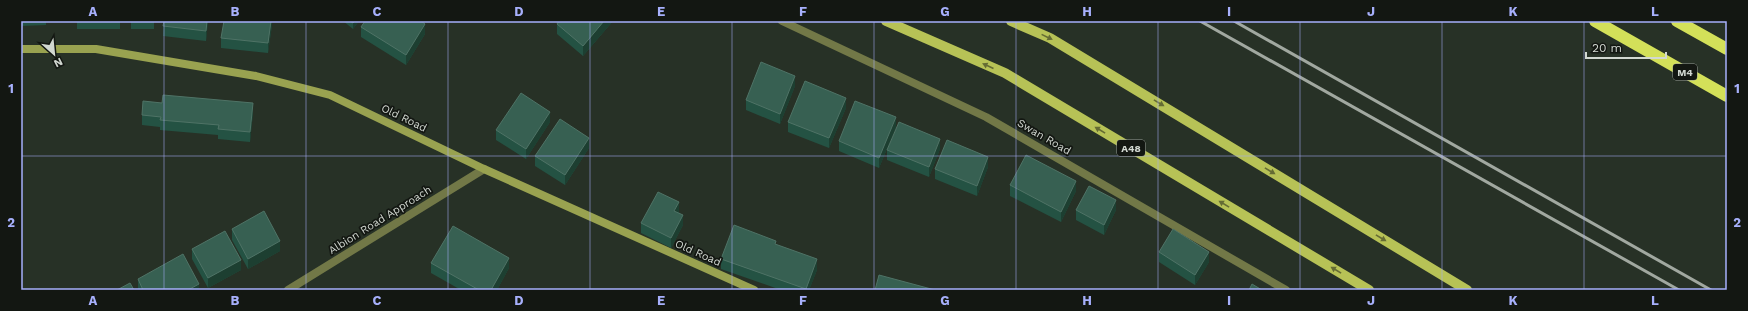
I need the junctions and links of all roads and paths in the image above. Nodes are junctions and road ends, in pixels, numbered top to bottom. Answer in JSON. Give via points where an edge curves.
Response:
{"nodes":[{"id":1,"x":782,"y":21,"type":"edge"},
{"id":2,"x":886,"y":21,"type":"edge"},
{"id":3,"x":1011,"y":21,"type":"edge"},
{"id":4,"x":1595,"y":21,"type":"edge"},
{"id":5,"x":1677,"y":21,"type":"edge"},
{"id":6,"x":21,"y":49,"type":"edge"},
{"id":7,"x":1727,"y":49,"type":"edge"},
{"id":8,"x":1727,"y":96,"type":"edge"},
{"id":9,"x":484,"y":169,"type":"junction"},
{"id":10,"x":288,"y":290,"type":"edge"},
{"id":11,"x":754,"y":290,"type":"edge"},
{"id":12,"x":1286,"y":290,"type":"edge"},
{"id":13,"x":1369,"y":290,"type":"edge"},
{"id":14,"x":1467,"y":290,"type":"edge"}],
"edges":[{"from":1,"to":12,"type":"street","name":"Swan Road","via":[[986,117]]},
{"from":13,"to":2,"type":"main road","number":"A48","one_way":true,"via":[[1005,73]]},
{"from":3,"to":14,"type":"main road","one_way":true,"via":[[1050,38]]},
{"from":4,"to":8,"type":"highway","number":"M4"},
{"from":5,"to":7,"type":"highway"},
{"from":6,"to":9,"type":"street","name":"Old Road","via":[[96,49],[256,76],[330,95]]},
{"from":9,"to":10,"type":"street","name":"Albion Road Approach"},
{"from":9,"to":11,"type":"street","name":"Old Road"}]}
